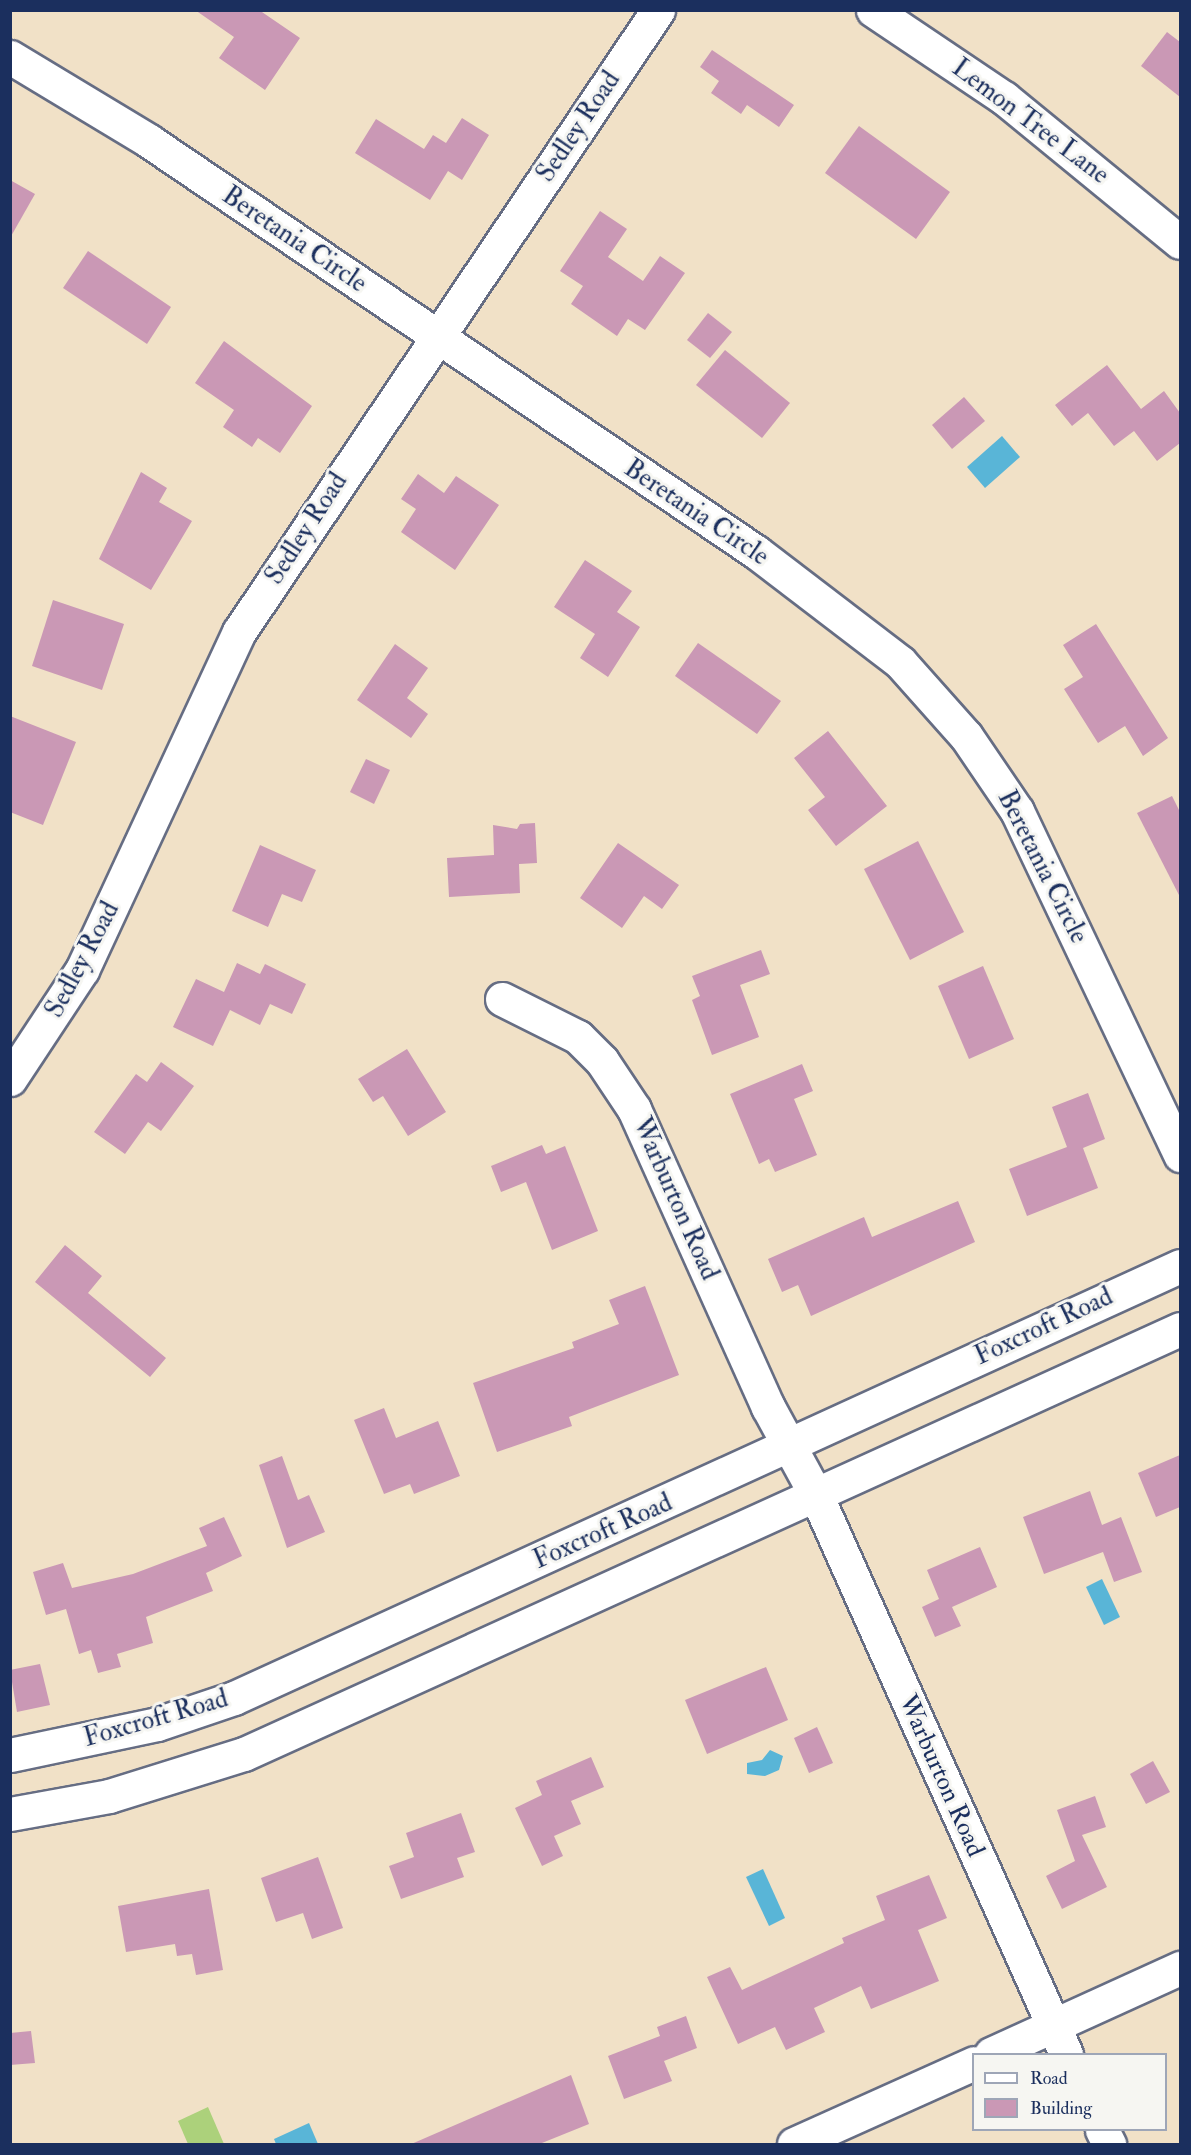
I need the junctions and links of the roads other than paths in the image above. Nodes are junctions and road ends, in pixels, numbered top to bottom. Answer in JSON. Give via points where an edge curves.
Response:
{"nodes":[{"id":1,"x":658,"y":10,"type":"edge"},
{"id":2,"x":873,"y":10,"type":"edge"},
{"id":3,"x":10,"y":57,"type":"edge"},
{"id":4,"x":1180,"y":243,"type":"edge"},
{"id":5,"x":436,"y":336,"type":"junction"},
{"id":6,"x":502,"y":999,"type":"dead end"},
{"id":7,"x":10,"y":1079,"type":"edge"},
{"id":8,"x":1180,"y":1155,"type":"edge"},
{"id":9,"x":1180,"y":1266,"type":"edge"},
{"id":10,"x":1180,"y":1329,"type":"edge"},
{"id":11,"x":791,"y":1448,"type":"junction"},
{"id":12,"x":817,"y":1497,"type":"junction"},
{"id":13,"x":10,"y":1755,"type":"edge"},
{"id":14,"x":10,"y":1814,"type":"edge"},
{"id":15,"x":1180,"y":1968,"type":"edge"},
{"id":16,"x":1060,"y":2040,"type":"edge"},
{"id":17,"x":1000,"y":2053,"type":"edge"},
{"id":18,"x":972,"y":2064,"type":"edge"},
{"id":19,"x":1101,"y":2131,"type":"edge"},
{"id":20,"x":794,"y":2145,"type":"edge"},
{"id":21,"x":1108,"y":2145,"type":"edge"}],
"edges":[{"from":1,"to":5,"type":"street","name":"Sedley Road"},
{"from":2,"to":4,"type":"street","name":"Lemon Tree Lane","via":[[1004,98]]},
{"from":3,"to":5,"type":"street","name":"Beretania Circle","via":[[148,141]]},
{"from":5,"to":7,"type":"street","name":"Sedley Road","via":[[239,632],[82,970]]},
{"from":5,"to":8,"type":"street","name":"Beretania Circle","via":[[756,552],[854,623],[921,683],[966,736],[1017,811]]},
{"from":6,"to":11,"type":"street","name":"Warburton Road","via":[[578,1037],[625,1092]]},
{"from":9,"to":11,"type":"street","name":"Foxcroft Road"},
{"from":10,"to":12,"type":"street"},
{"from":11,"to":12,"type":"street","name":"Warburton Road"},
{"from":11,"to":13,"type":"street","name":"Foxcroft Road","via":[[234,1698],[157,1724]]},
{"from":12,"to":14,"type":"street","via":[[244,1754],[109,1796]]},
{"from":12,"to":16,"type":"street","name":"Warburton Road"},
{"from":15,"to":16,"type":"street"},
{"from":16,"to":17,"type":"street"},
{"from":18,"to":20,"type":"street"},
{"from":19,"to":21,"type":"street"}]}
